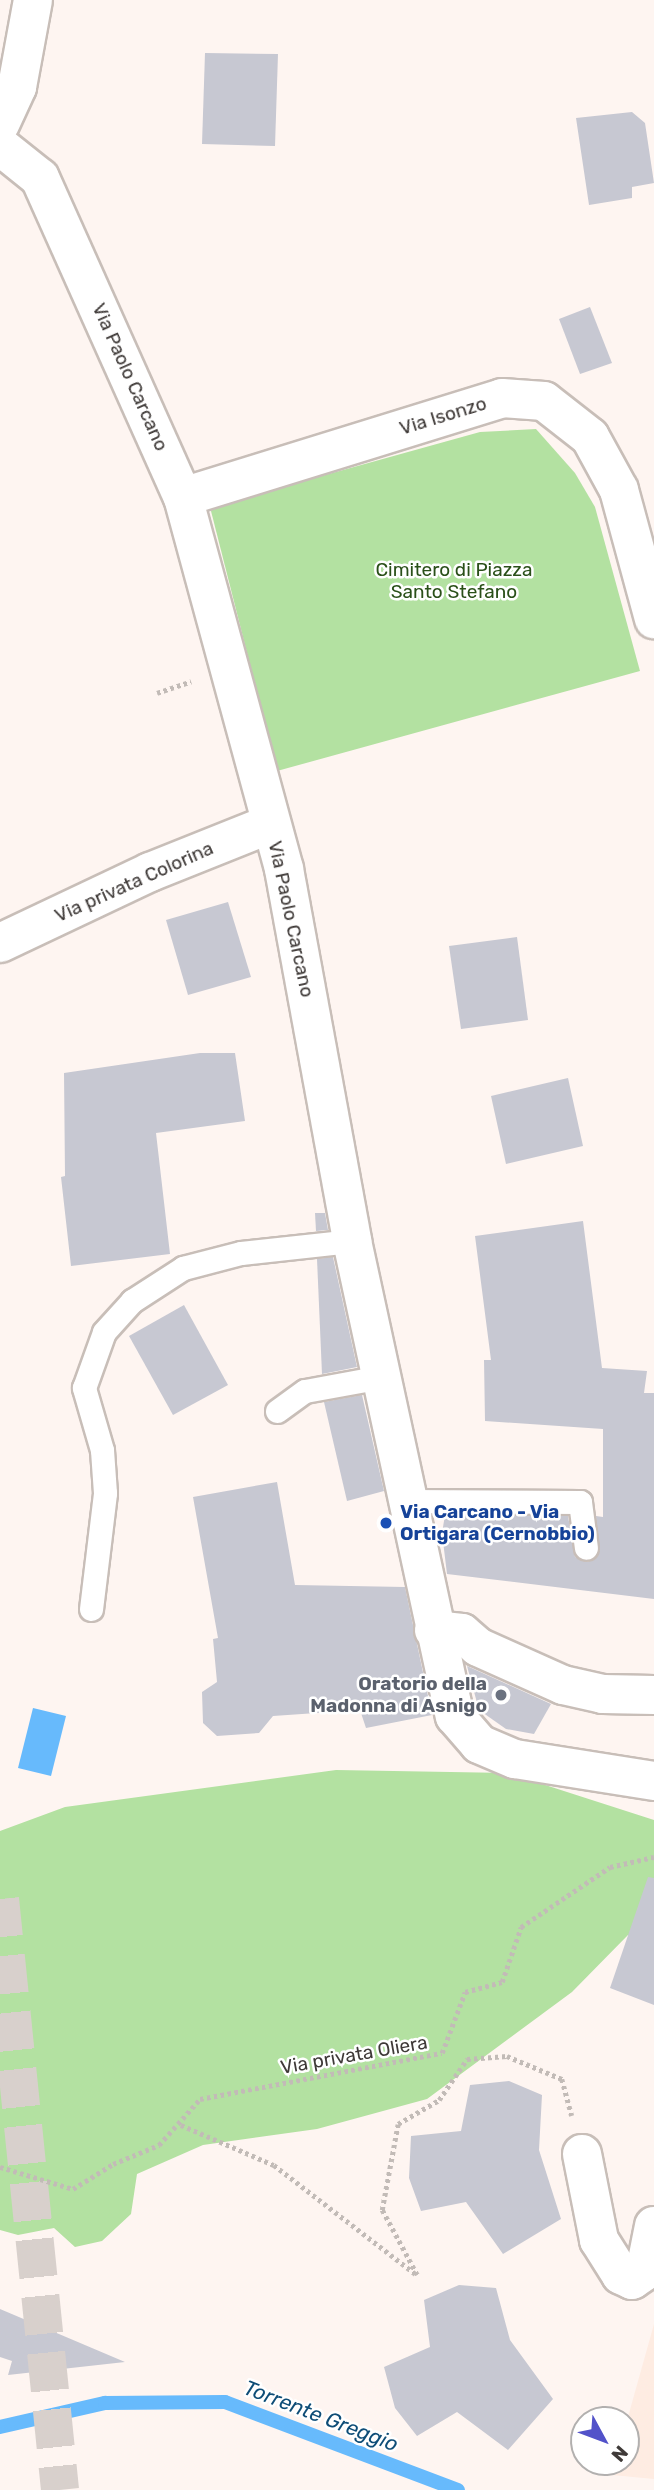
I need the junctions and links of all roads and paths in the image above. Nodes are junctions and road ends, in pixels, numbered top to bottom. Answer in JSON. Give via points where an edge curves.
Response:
{"nodes":[{"id":1,"x":33,"y":0,"type":"edge"},
{"id":2,"x":0,"y":124,"type":"edge"},
{"id":3,"x":0,"y":146,"type":"edge"},
{"id":4,"x":183,"y":497,"type":"junction"},
{"id":5,"x":654,"y":619,"type":"edge"},
{"id":6,"x":270,"y":824,"type":"junction"},
{"id":7,"x":0,"y":943,"type":"edge"},
{"id":8,"x":352,"y":1241,"type":"junction"},
{"id":9,"x":381,"y":1377,"type":"junction"},
{"id":10,"x":278,"y":1411,"type":"dead end"},
{"id":11,"x":407,"y":1501,"type":"junction"},
{"id":12,"x":586,"y":1548,"type":"dead end"},
{"id":13,"x":91,"y":1609,"type":"dead end"},
{"id":14,"x":435,"y":1630,"type":"junction"},
{"id":15,"x":654,"y":1695,"type":"edge"},
{"id":16,"x":654,"y":1781,"type":"edge"},
{"id":17,"x":654,"y":1857,"type":"edge"},
{"id":18,"x":181,"y":2125,"type":"junction"},
{"id":19,"x":582,"y":2154,"type":"joint"},
{"id":20,"x":0,"y":2167,"type":"edge"},
{"id":21,"x":654,"y":2225,"type":"edge"}],
"edges":[{"from":1,"to":2,"type":"street","via":[[17,87]]},
{"from":3,"to":4,"type":"street","name":"Via Paolo Carcano","via":[[40,178]]},
{"from":4,"to":5,"type":"street","name":"Via Isonzo","via":[[502,398],[544,401],[590,437],[619,490]]},
{"from":4,"to":6,"type":"street","name":"Via Paolo Carcano"},
{"from":6,"to":7,"type":"street","name":"Via privata Colorina","via":[[150,872]]},
{"from":6,"to":8,"type":"street","name":"Via Paolo Carcano","via":[[284,869]]},
{"from":8,"to":9,"type":"street","name":"Via Paolo Carcano"},
{"from":8,"to":13,"type":"lane","via":[[241,1253],[183,1268],[132,1301],[104,1332],[83,1388],[102,1450],[106,1493]]},
{"from":9,"to":10,"type":"lane","via":[[305,1391]]},
{"from":9,"to":11,"type":"street","name":"Via Paolo Carcano"},
{"from":11,"to":12,"type":"lane","via":[[580,1502]]},
{"from":11,"to":14,"type":"street","name":"Via Paolo Carcano"},
{"from":14,"to":15,"type":"street","via":[[462,1633],[478,1647],[563,1685],[604,1694]]},
{"from":14,"to":16,"type":"street","name":"Via Paolo Carcano","via":[[455,1716],[479,1744],[516,1759]]},
{"from":17,"to":18,"type":"path","name":"Via privata Oliera","via":[[610,1867],[521,1927],[502,1982],[465,1992],[442,2053],[201,2099]]},
{"from":18,"to":19,"type":"path","via":[[274,2165],[417,2275],[382,2210],[398,2124],[439,2100],[467,2059],[507,2056],[562,2079]]},
{"from":18,"to":20,"type":"path","name":"Via privata Oliera","via":[[159,2145],[113,2164],[72,2189]]},
{"from":19,"to":21,"type":"street","via":[[598,2240],[621,2275],[632,2280],[645,2271]]}]}
